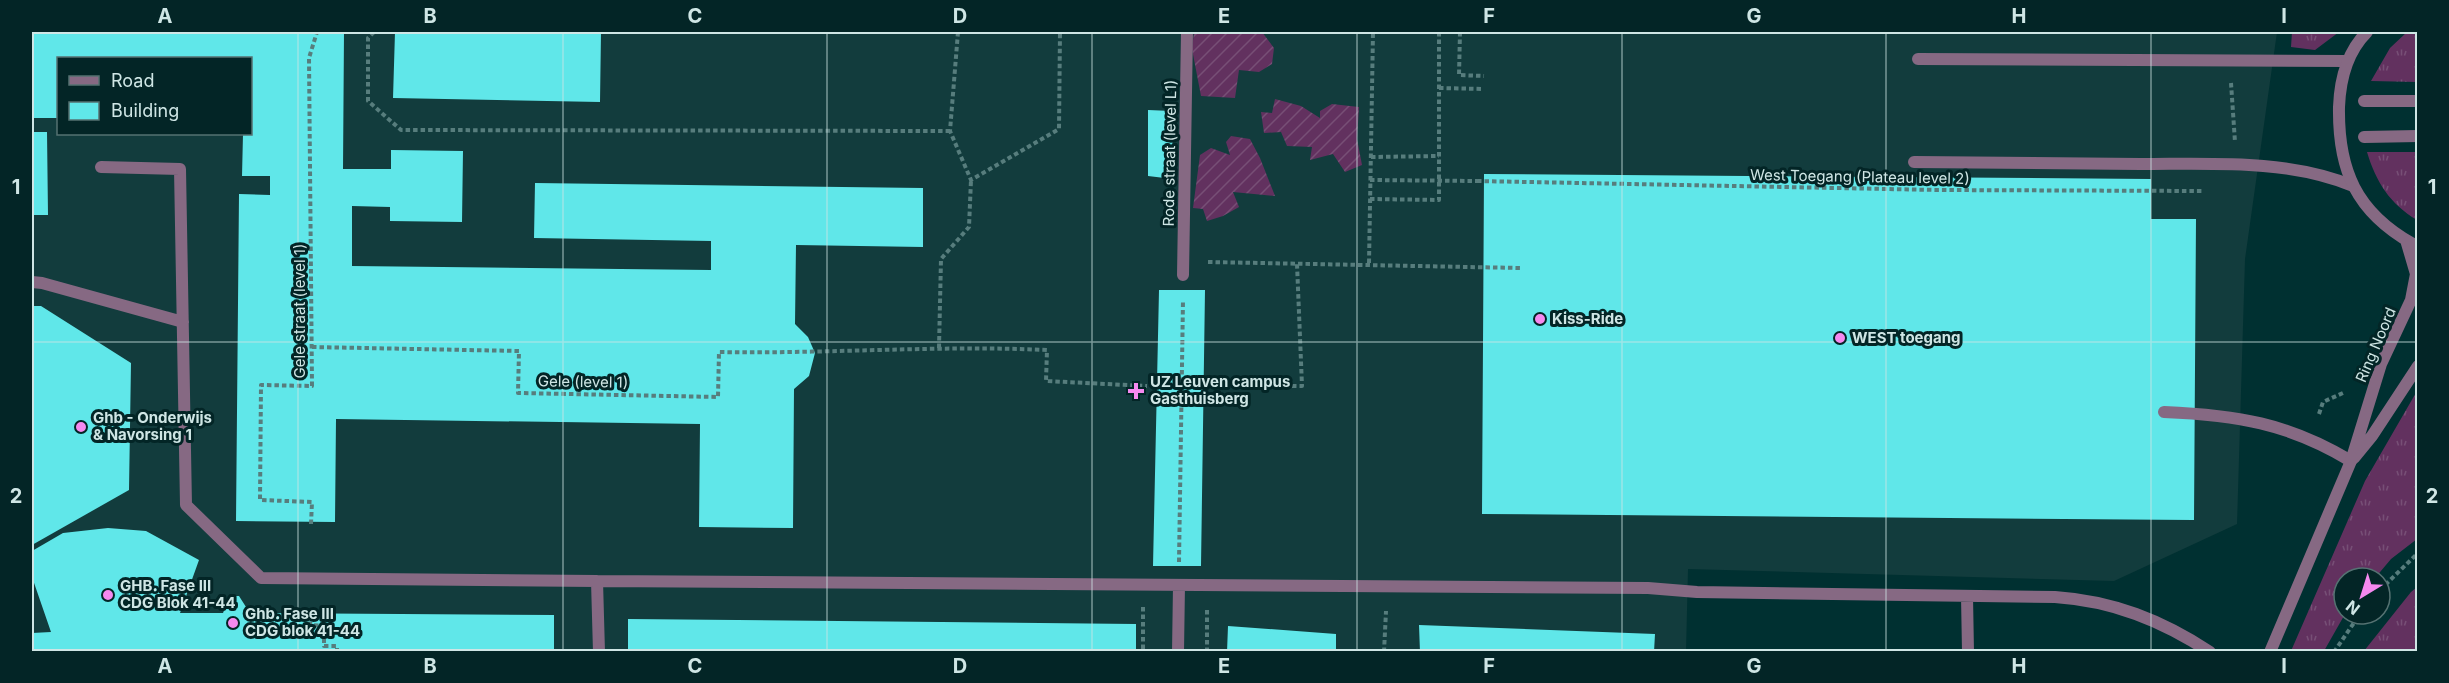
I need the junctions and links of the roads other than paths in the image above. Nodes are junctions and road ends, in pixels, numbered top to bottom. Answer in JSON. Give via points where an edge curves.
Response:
{"nodes":[{"id":1,"x":1187,"y":32,"type":"edge"},
{"id":2,"x":2367,"y":32,"type":"edge"},
{"id":3,"x":1918,"y":59,"type":"dead end"},
{"id":4,"x":2347,"y":60,"type":"junction"},
{"id":5,"x":2364,"y":101,"type":"dead end"},
{"id":6,"x":2418,"y":101,"type":"edge"},
{"id":7,"x":2418,"y":136,"type":"edge"},
{"id":8,"x":2364,"y":137,"type":"dead end"},
{"id":9,"x":1914,"y":162,"type":"dead end"},
{"id":10,"x":101,"y":167,"type":"dead end"},
{"id":11,"x":2353,"y":186,"type":"junction"},
{"id":12,"x":2412,"y":243,"type":"edge"},
{"id":13,"x":1183,"y":275,"type":"road end"},
{"id":14,"x":32,"y":282,"type":"edge"},
{"id":15,"x":183,"y":322,"type":"junction"},
{"id":16,"x":2418,"y":366,"type":"edge"},
{"id":17,"x":2164,"y":412,"type":"dead end"},
{"id":18,"x":2351,"y":461,"type":"junction"},
{"id":19,"x":597,"y":581,"type":"junction"},
{"id":20,"x":1179,"y":585,"type":"junction"},
{"id":21,"x":1967,"y":596,"type":"junction"},
{"id":22,"x":599,"y":651,"type":"edge"},
{"id":23,"x":1178,"y":651,"type":"edge"},
{"id":24,"x":1968,"y":651,"type":"edge"},
{"id":25,"x":2210,"y":651,"type":"edge"},
{"id":26,"x":2270,"y":651,"type":"edge"}],
"edges":[{"from":1,"to":13,"type":"street","name":"Rode straat (level L1)"},
{"from":2,"to":4,"type":"street"},
{"from":3,"to":4,"type":"street"},
{"from":4,"to":11,"type":"street","via":[[2340,90],[2340,147]]},
{"from":5,"to":6,"type":"street"},
{"from":7,"to":8,"type":"street"},
{"from":9,"to":11,"type":"street","via":[[2236,165],[2302,170]]},
{"from":10,"to":15,"type":"street","via":[[180,169]]},
{"from":11,"to":12,"type":"street","via":[[2373,213]]},
{"from":12,"to":18,"type":"street","name":"Ring Noord","via":[[2416,274],[2411,300],[2382,364]]},
{"from":14,"to":15,"type":"street"},
{"from":15,"to":19,"type":"street","via":[[186,505],[261,578]]},
{"from":16,"to":18,"type":"street","name":"Ring Noord"},
{"from":17,"to":18,"type":"street","via":[[2254,420],[2298,435]]},
{"from":18,"to":26,"type":"street","name":"Ring Noord"},
{"from":19,"to":20,"type":"street"},
{"from":19,"to":22,"type":"street"},
{"from":20,"to":21,"type":"street","via":[[1648,588]]},
{"from":20,"to":23,"type":"street"},
{"from":21,"to":24,"type":"street"},
{"from":21,"to":25,"type":"street","via":[[2055,597],[2112,605],[2159,621]]}]}
